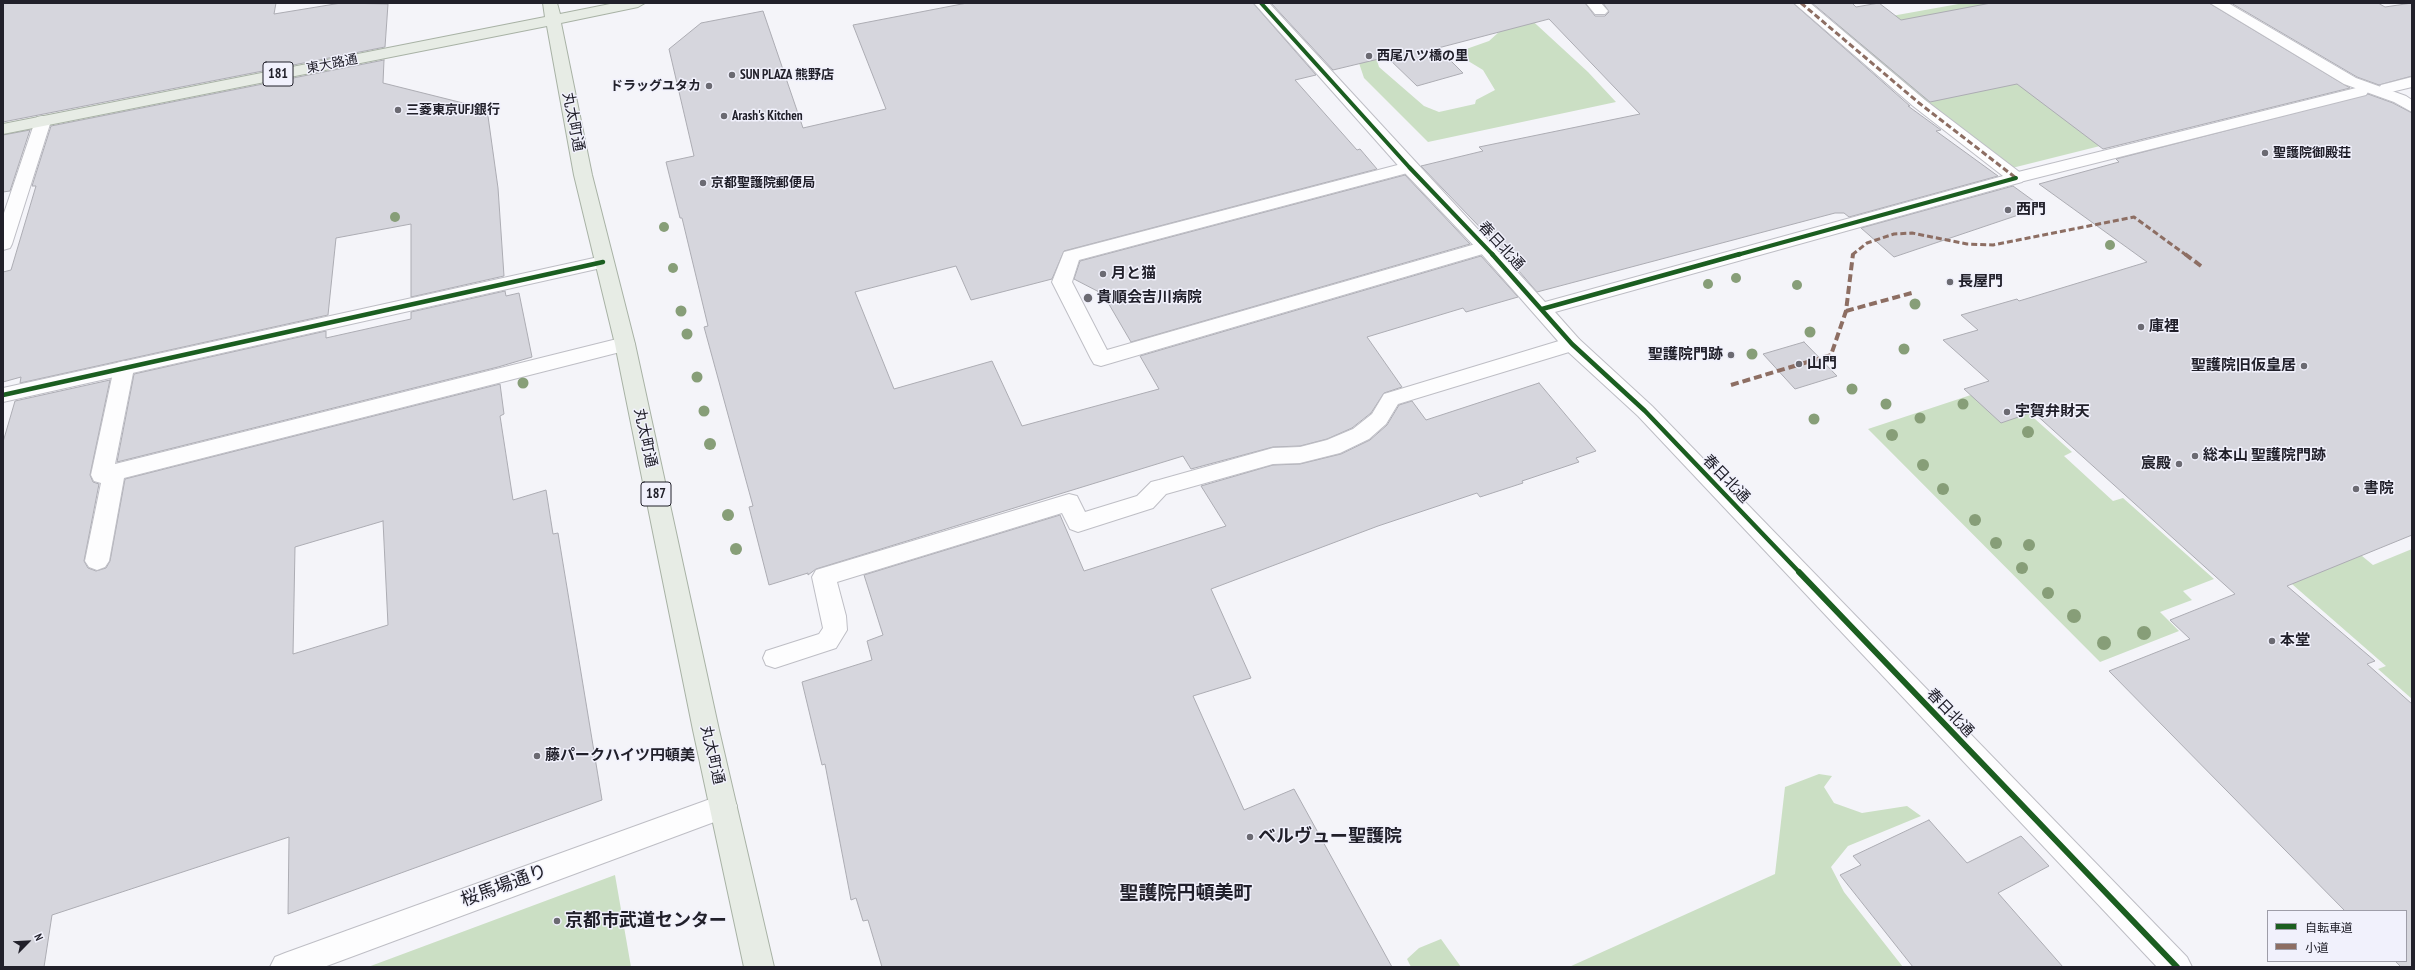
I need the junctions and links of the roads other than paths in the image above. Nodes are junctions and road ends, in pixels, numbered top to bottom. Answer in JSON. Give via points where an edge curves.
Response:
{"nodes":[{"id":1,"x":638,"y":3,"type":"edge"},
{"id":2,"x":1261,"y":3,"type":"edge"},
{"id":3,"x":1801,"y":3,"type":"edge"},
{"id":4,"x":2217,"y":3,"type":"edge"},
{"id":5,"x":552,"y":12,"type":"edge"},
{"id":6,"x":2412,"y":82,"type":"edge"},
{"id":7,"x":2374,"y":90,"type":"junction"},
{"id":8,"x":2412,"y":107,"type":"edge"},
{"id":9,"x":43,"y":121,"type":"junction"},
{"id":10,"x":3,"y":129,"type":"edge"},
{"id":11,"x":1409,"y":167,"type":"junction"},
{"id":12,"x":2016,"y":178,"type":"junction"},
{"id":13,"x":3,"y":244,"type":"edge"},
{"id":14,"x":1486,"y":247,"type":"junction"},
{"id":15,"x":602,"y":262,"type":"junction"},
{"id":16,"x":1542,"y":309,"type":"junction"},
{"id":17,"x":625,"y":344,"type":"junction"},
{"id":18,"x":1572,"y":344,"type":"junction"},
{"id":19,"x":124,"y":368,"type":"junction"},
{"id":20,"x":3,"y":396,"type":"edge"},
{"id":21,"x":114,"y":472,"type":"junction"},
{"id":22,"x":97,"y":561,"type":"dead end"},
{"id":23,"x":774,"y":658,"type":"dead end"},
{"id":24,"x":724,"y":806,"type":"junction"},
{"id":25,"x":285,"y":967,"type":"edge"},
{"id":26,"x":759,"y":967,"type":"edge"},
{"id":27,"x":2178,"y":967,"type":"edge"}],
"edges":[{"from":1,"to":5,"type":"main road","name":"東大路通","number":"181"},
{"from":2,"to":11,"type":"street","name":"春日北通"},
{"from":3,"to":12,"type":"street","via":[[1919,103]]},
{"from":4,"to":7,"type":"street","via":[[2350,81]]},
{"from":5,"to":9,"type":"main road","name":"東大路通","number":"181"},
{"from":5,"to":15,"type":"main road","name":"丸太町通","number":"187"},
{"from":6,"to":7,"type":"street"},
{"from":7,"to":8,"type":"street"},
{"from":7,"to":12,"type":"street"},
{"from":9,"to":10,"type":"main road","name":"東大路通","number":"181"},
{"from":9,"to":13,"type":"street"},
{"from":11,"to":14,"type":"street","name":"春日北通"},
{"from":11,"to":14,"type":"street","via":[[1071,256],[1062,282],[1101,359]]},
{"from":12,"to":16,"type":"street"},
{"from":14,"to":16,"type":"street","name":"春日北通"},
{"from":15,"to":17,"type":"main road","name":"丸太町通","number":"187"},
{"from":15,"to":19,"type":"street"},
{"from":16,"to":18,"type":"street","name":"春日北通"},
{"from":17,"to":21,"type":"street"},
{"from":17,"to":24,"type":"main road","name":"丸太町通","number":"187"},
{"from":18,"to":23,"type":"street","via":[[1391,399],[1379,419],[1361,434],[1332,447],[1300,455],[1273,456],[1158,488],[1145,502],[1078,523],[1069,502],[824,577],[835,630],[827,641]]},
{"from":18,"to":27,"type":"street","name":"春日北通","via":[[1645,411]]},
{"from":19,"to":20,"type":"street"},
{"from":19,"to":21,"type":"street","via":[[102,475]]},
{"from":21,"to":22,"type":"street"},
{"from":24,"to":25,"type":"street","name":"桜馬場通り"},
{"from":24,"to":26,"type":"main road","name":"丸太町通","number":"187"}]}
